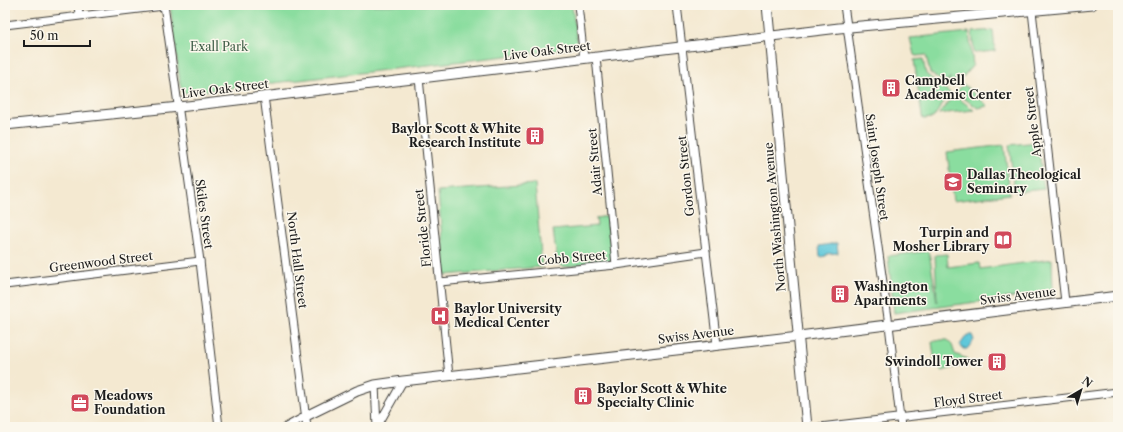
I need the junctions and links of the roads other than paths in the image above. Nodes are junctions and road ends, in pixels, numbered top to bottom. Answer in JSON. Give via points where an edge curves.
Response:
{"nodes":[{"id":1,"x":78,"y":5,"type":"edge"},
{"id":2,"x":164,"y":5,"type":"edge"},
{"id":3,"x":578,"y":5,"type":"edge"},
{"id":4,"x":677,"y":5,"type":"edge"},
{"id":5,"x":767,"y":5,"type":"edge"},
{"id":6,"x":844,"y":5,"type":"edge"},
{"id":7,"x":1092,"y":5,"type":"edge"},
{"id":8,"x":1032,"y":10,"type":"junction"},
{"id":9,"x":79,"y":15,"type":"junction"},
{"id":10,"x":5,"y":25,"type":"edge"},
{"id":11,"x":847,"y":27,"type":"junction"},
{"id":12,"x":771,"y":37,"type":"junction"},
{"id":13,"x":682,"y":47,"type":"junction"},
{"id":14,"x":596,"y":57,"type":"junction"},
{"id":15,"x":584,"y":59,"type":"junction"},
{"id":16,"x":420,"y":78,"type":"junction"},
{"id":17,"x":264,"y":96,"type":"junction"},
{"id":18,"x":179,"y":107,"type":"junction"},
{"id":19,"x":5,"y":125,"type":"edge"},
{"id":20,"x":706,"y":252,"type":"junction"},
{"id":21,"x":200,"y":261,"type":"junction"},
{"id":22,"x":616,"y":265,"type":"junction"},
{"id":23,"x":440,"y":282,"type":"junction"},
{"id":24,"x":5,"y":285,"type":"edge"},
{"id":25,"x":1118,"y":296,"type":"edge"},
{"id":26,"x":1065,"y":302,"type":"junction"},
{"id":27,"x":889,"y":325,"type":"junction"},
{"id":28,"x":799,"y":336,"type":"junction"},
{"id":29,"x":717,"y":345,"type":"junction"},
{"id":30,"x":449,"y":376,"type":"junction"},
{"id":31,"x":403,"y":381,"type":"junction"},
{"id":32,"x":375,"y":385,"type":"junction"},
{"id":33,"x":1118,"y":392,"type":"edge"},
{"id":34,"x":306,"y":416,"type":"junction"},
{"id":35,"x":900,"y":418,"type":"junction"},
{"id":36,"x":219,"y":427,"type":"edge"},
{"id":37,"x":286,"y":427,"type":"edge"},
{"id":38,"x":307,"y":427,"type":"edge"},
{"id":39,"x":377,"y":427,"type":"edge"},
{"id":40,"x":807,"y":427,"type":"edge"},
{"id":41,"x":820,"y":427,"type":"edge"},
{"id":42,"x":901,"y":427,"type":"edge"}],
"edges":[{"from":1,"to":9,"type":"street"},
{"from":2,"to":9,"type":"street"},
{"from":2,"to":18,"type":"street","name":"Skiles Street"},
{"from":3,"to":15,"type":"street"},
{"from":4,"to":13,"type":"street","name":"Gordon Street"},
{"from":5,"to":12,"type":"street","name":"North Washington Avenue"},
{"from":6,"to":11,"type":"street","name":"Saint Joseph Street"},
{"from":7,"to":8,"type":"street","name":"Live Oak Street"},
{"from":8,"to":11,"type":"street","name":"Live Oak Street"},
{"from":8,"to":26,"type":"street","name":"Apple Street"},
{"from":9,"to":10,"type":"street"},
{"from":11,"to":12,"type":"street","name":"Live Oak Street"},
{"from":11,"to":27,"type":"street","name":"Saint Joseph Street"},
{"from":12,"to":13,"type":"street","name":"Live Oak Street"},
{"from":12,"to":28,"type":"street","name":"North Washington Avenue"},
{"from":13,"to":14,"type":"street","name":"Live Oak Street"},
{"from":13,"to":20,"type":"street","name":"Gordon Street"},
{"from":14,"to":15,"type":"street","name":"Live Oak Street"},
{"from":14,"to":22,"type":"street","name":"Adair Street"},
{"from":15,"to":16,"type":"street","name":"Live Oak Street"},
{"from":16,"to":17,"type":"street","name":"Live Oak Street"},
{"from":16,"to":23,"type":"street","name":"Floride Street"},
{"from":17,"to":18,"type":"street","name":"Live Oak Street"},
{"from":17,"to":34,"type":"street","name":"North Hall Street"},
{"from":18,"to":19,"type":"street","name":"Live Oak Street"},
{"from":18,"to":21,"type":"street","name":"Skiles Street"},
{"from":20,"to":22,"type":"street","name":"Cobb Street"},
{"from":20,"to":29,"type":"street","name":"Gordon Street"},
{"from":21,"to":24,"type":"street","name":"Greenwood Street"},
{"from":21,"to":36,"type":"street","name":"Skiles Street"},
{"from":22,"to":23,"type":"street","name":"Cobb Street"},
{"from":23,"to":30,"type":"street","name":"Floride Street"},
{"from":25,"to":26,"type":"street","name":"Swiss Avenue"},
{"from":26,"to":27,"type":"street","name":"Swiss Avenue"},
{"from":27,"to":28,"type":"street","name":"Swiss Avenue"},
{"from":27,"to":35,"type":"street","name":"Saint Joseph Street"},
{"from":28,"to":29,"type":"street","name":"Swiss Avenue"},
{"from":28,"to":40,"type":"street","name":"North Washington Avenue"},
{"from":29,"to":30,"type":"street","name":"Swiss Avenue"},
{"from":30,"to":31,"type":"street","name":"Swiss Avenue"},
{"from":31,"to":32,"type":"street","name":"Swiss Avenue"},
{"from":31,"to":39,"type":"street"},
{"from":32,"to":34,"type":"street","name":"Swiss Avenue","via":[[343,397]]},
{"from":32,"to":39,"type":"street"},
{"from":33,"to":35,"type":"street","name":"Floyd Street"},
{"from":34,"to":37,"type":"street","name":"Swiss Avenue"},
{"from":34,"to":38,"type":"street","name":"North Hall Street"},
{"from":35,"to":41,"type":"street","name":"Floyd Street"},
{"from":35,"to":42,"type":"street","name":"Saint Joseph Street"}]}
